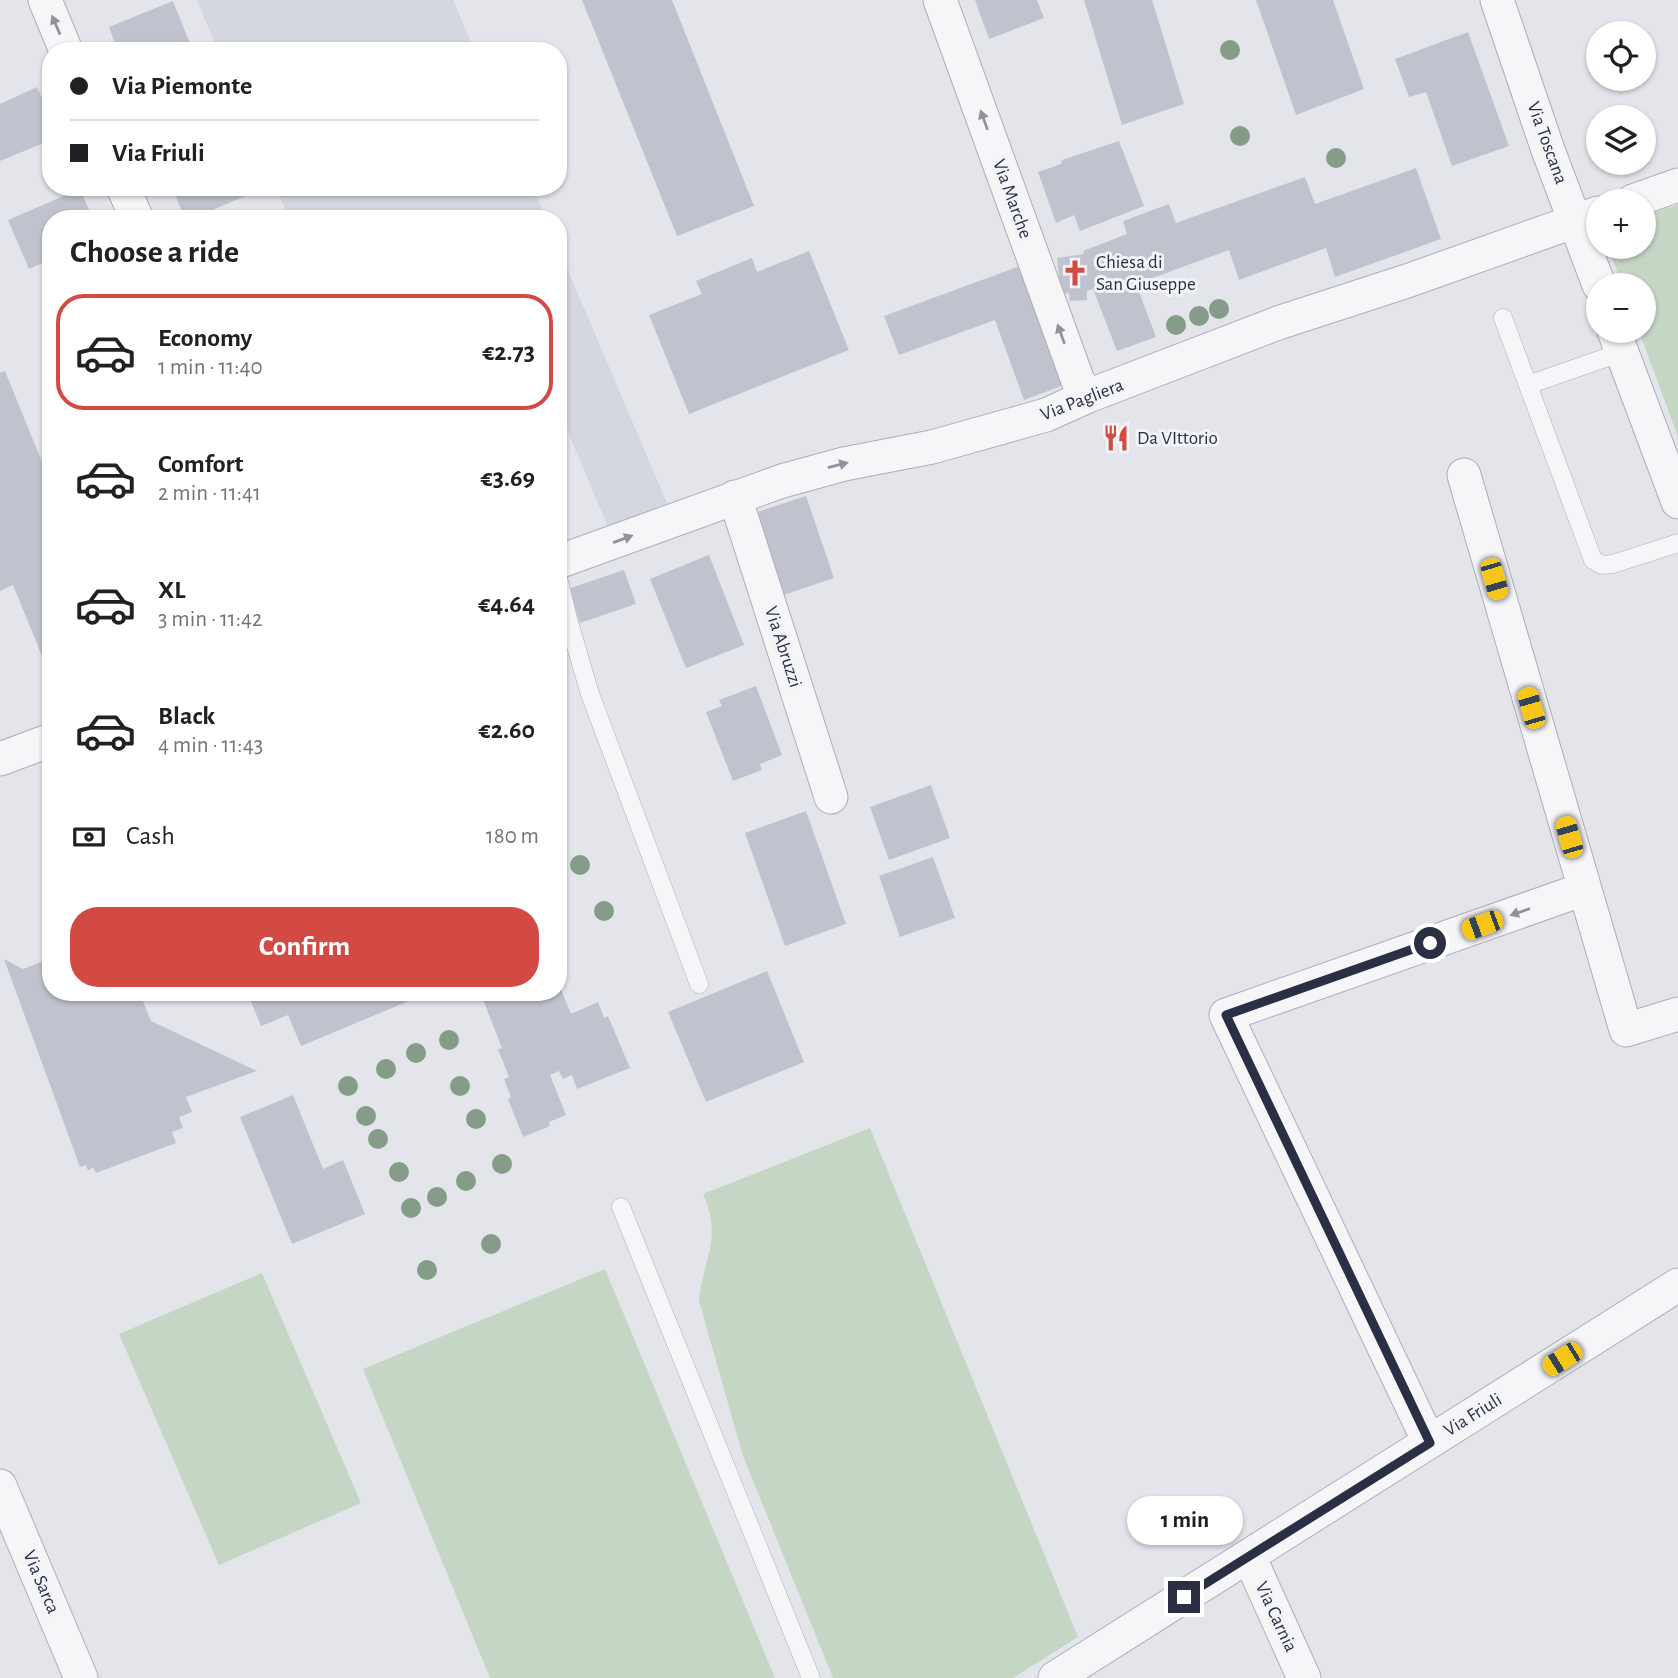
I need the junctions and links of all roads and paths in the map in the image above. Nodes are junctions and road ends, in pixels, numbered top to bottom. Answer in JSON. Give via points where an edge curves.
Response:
{"nodes":[{"id":1,"x":45,"y":0,"type":"edge"},
{"id":2,"x":940,"y":0,"type":"edge"},
{"id":3,"x":1497,"y":0,"type":"edge"},
{"id":4,"x":62,"y":42,"type":"edge"},
{"id":5,"x":1678,"y":185,"type":"edge"},
{"id":6,"x":1656,"y":193,"type":"edge"},
{"id":7,"x":1586,"y":215,"type":"edge"},
{"id":8,"x":1586,"y":217,"type":"edge"},
{"id":9,"x":1503,"y":318,"type":"dead end"},
{"id":10,"x":1616,"y":343,"type":"edge"},
{"id":11,"x":1618,"y":343,"type":"edge"},
{"id":12,"x":1528,"y":385,"type":"junction"},
{"id":13,"x":1088,"y":396,"type":"junction"},
{"id":14,"x":1464,"y":475,"type":"dead end"},
{"id":15,"x":735,"y":497,"type":"junction"},
{"id":16,"x":1678,"y":502,"type":"edge"},
{"id":17,"x":1678,"y":542,"type":"edge"},
{"id":18,"x":567,"y":559,"type":"edge"},
{"id":19,"x":567,"y":615,"type":"edge"},
{"id":20,"x":42,"y":743,"type":"edge"},
{"id":21,"x":1,"y":755,"type":"edge"},
{"id":22,"x":831,"y":797,"type":"dead end"},
{"id":23,"x":1584,"y":889,"type":"junction"},
{"id":24,"x":699,"y":984,"type":"dead end"},
{"id":25,"x":1678,"y":1014,"type":"edge"},
{"id":26,"x":621,"y":1207,"type":"dead end"},
{"id":27,"x":1678,"y":1285,"type":"edge"},
{"id":28,"x":1430,"y":1443,"type":"junction"},
{"id":29,"x":0,"y":1486,"type":"edge"},
{"id":30,"x":1249,"y":1556,"type":"junction"},
{"id":31,"x":81,"y":1678,"type":"edge"},
{"id":32,"x":811,"y":1678,"type":"edge"},
{"id":33,"x":1055,"y":1678,"type":"edge"},
{"id":34,"x":1304,"y":1678,"type":"edge"}],
"edges":[{"from":4,"to":1,"type":"street","one_way":true},
{"from":13,"to":2,"type":"street","name":"Via Marche","one_way":true,"via":[[1078,381]]},
{"from":3,"to":7,"type":"street","name":"Via Toscana","via":[[1548,150]]},
{"from":5,"to":6,"type":"street"},
{"from":8,"to":13,"type":"street","name":"Via Pagliera","via":[[1278,323]]},
{"from":9,"to":12,"type":"lane"},
{"from":10,"to":12,"type":"lane"},
{"from":11,"to":16,"type":"street"},
{"from":12,"to":17,"type":"lane","via":[[1593,560],[1613,564]]},
{"from":15,"to":13,"type":"street","name":"Via Pagliera","one_way":true,"via":[[835,466],[932,447],[1021,422]]},
{"from":14,"to":23,"type":"street"},
{"from":18,"to":15,"type":"street","name":"Via Pagliera","one_way":true},
{"from":15,"to":22,"type":"street","name":"Via Abruzzi"},
{"from":19,"to":24,"type":"lane","via":[[590,694]]},
{"from":20,"to":21,"type":"street"},
{"from":23,"to":25,"type":"street","via":[[1626,1030]]},
{"from":23,"to":28,"type":"street","one_way":true,"via":[[1226,1015]]},
{"from":26,"to":32,"type":"lane"},
{"from":27,"to":28,"type":"street","name":"Via Friuli"},
{"from":28,"to":30,"type":"street","name":"Via Friuli"},
{"from":29,"to":31,"type":"street","name":"Via Sarca"},
{"from":30,"to":33,"type":"street","name":"Via Friuli"},
{"from":30,"to":34,"type":"street","name":"Via Carnia"}]}
